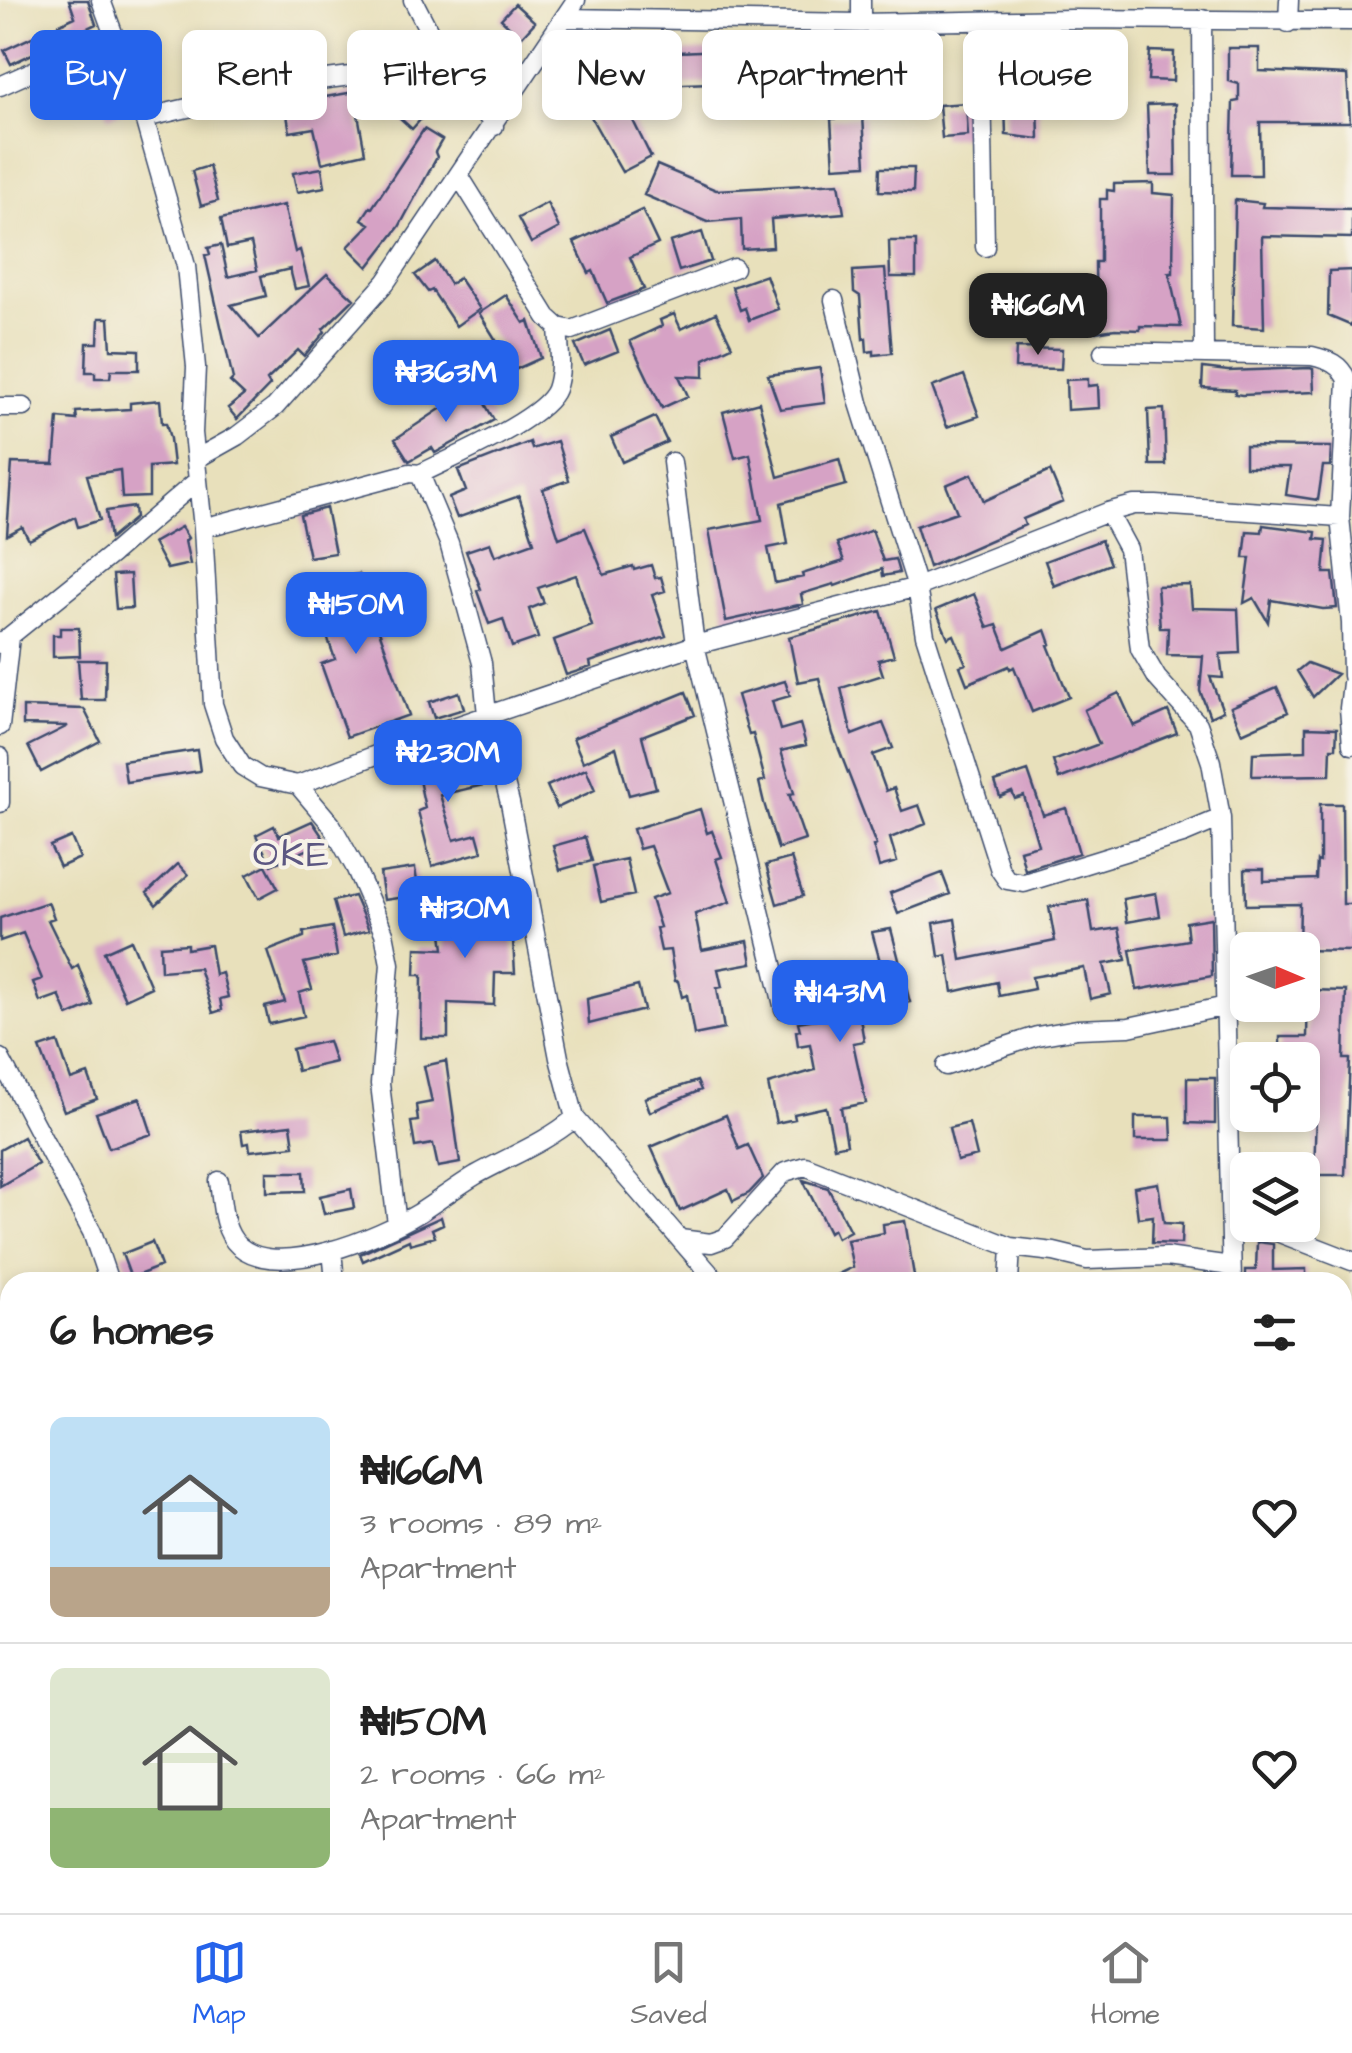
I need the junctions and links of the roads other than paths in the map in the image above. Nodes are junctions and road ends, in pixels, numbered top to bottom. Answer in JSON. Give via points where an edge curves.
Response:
{"nodes":[{"id":1,"x":101,"y":0,"type":"edge"},
{"id":2,"x":412,"y":0,"type":"edge"},
{"id":3,"x":576,"y":0,"type":"edge"},
{"id":4,"x":861,"y":0,"type":"edge"},
{"id":5,"x":1289,"y":0,"type":"edge"},
{"id":6,"x":1073,"y":10,"type":"edge"},
{"id":7,"x":566,"y":18,"type":"junction"},
{"id":8,"x":1202,"y":19,"type":"junction"},
{"id":9,"x":981,"y":22,"type":"junction"},
{"id":10,"x":1352,"y":22,"type":"edge"},
{"id":11,"x":860,"y":23,"type":"junction"},
{"id":12,"x":1288,"y":23,"type":"junction"},
{"id":13,"x":112,"y":30,"type":"edge"},
{"id":14,"x":428,"y":30,"type":"edge"},
{"id":15,"x":30,"y":73,"type":"edge"},
{"id":16,"x":347,"y":77,"type":"edge"},
{"id":17,"x":0,"y":86,"type":"edge"},
{"id":18,"x":162,"y":114,"type":"edge"},
{"id":19,"x":145,"y":120,"type":"edge"},
{"id":20,"x":490,"y":120,"type":"edge"},
{"id":21,"x":494,"y":126,"type":"junction"},
{"id":22,"x":460,"y":176,"type":"junction"},
{"id":23,"x":985,"y":248,"type":"dead end"},
{"id":24,"x":734,"y":268,"type":"dead end"},
{"id":25,"x":834,"y":300,"type":"dead end"},
{"id":26,"x":558,"y":327,"type":"junction"},
{"id":27,"x":1103,"y":352,"type":"dead end"},
{"id":28,"x":1204,"y":354,"type":"junction"},
{"id":29,"x":24,"y":406,"type":"dead end"},
{"id":30,"x":0,"y":407,"type":"edge"},
{"id":31,"x":196,"y":459,"type":"junction"},
{"id":32,"x":672,"y":462,"type":"dead end"},
{"id":33,"x":420,"y":474,"type":"junction"},
{"id":34,"x":198,"y":480,"type":"junction"},
{"id":35,"x":1108,"y":512,"type":"junction"},
{"id":36,"x":1340,"y":517,"type":"junction"},
{"id":37,"x":203,"y":528,"type":"junction"},
{"id":38,"x":918,"y":587,"type":"junction"},
{"id":39,"x":5,"y":640,"type":"edge"},
{"id":40,"x":694,"y":645,"type":"junction"},
{"id":41,"x":1352,"y":680,"type":"edge"},
{"id":42,"x":488,"y":715,"type":"junction"},
{"id":43,"x":0,"y":726,"type":"edge"},
{"id":44,"x":1352,"y":745,"type":"edge"},
{"id":45,"x":0,"y":757,"type":"edge"},
{"id":46,"x":298,"y":785,"type":"junction"},
{"id":47,"x":0,"y":803,"type":"edge"},
{"id":48,"x":1222,"y":818,"type":"junction"},
{"id":49,"x":1226,"y":1006,"type":"junction"},
{"id":50,"x":784,"y":1010,"type":"dead end"},
{"id":51,"x":0,"y":1058,"type":"edge"},
{"id":52,"x":946,"y":1066,"type":"dead end"},
{"id":53,"x":575,"y":1118,"type":"junction"},
{"id":54,"x":1235,"y":1152,"type":"edge"},
{"id":55,"x":220,"y":1181,"type":"dead end"},
{"id":56,"x":397,"y":1224,"type":"junction"},
{"id":57,"x":680,"y":1239,"type":"junction"},
{"id":58,"x":1236,"y":1242,"type":"edge"},
{"id":59,"x":1303,"y":1242,"type":"edge"},
{"id":60,"x":1010,"y":1247,"type":"junction"},
{"id":61,"x":332,"y":1250,"type":"junction"},
{"id":62,"x":1352,"y":1261,"type":"edge"},
{"id":63,"x":106,"y":1272,"type":"edge"},
{"id":64,"x":334,"y":1272,"type":"edge"},
{"id":65,"x":708,"y":1272,"type":"edge"},
{"id":66,"x":1009,"y":1272,"type":"edge"},
{"id":67,"x":1223,"y":1272,"type":"edge"},
{"id":68,"x":1232,"y":1272,"type":"edge"}],
"edges":[{"from":1,"to":13,"type":"street"},
{"from":2,"to":14,"type":"street"},
{"from":3,"to":7,"type":"street"},
{"from":4,"to":11,"type":"street"},
{"from":5,"to":12,"type":"street"},
{"from":6,"to":8,"type":"street"},
{"from":6,"to":9,"type":"street"},
{"from":7,"to":11,"type":"street"},
{"from":7,"to":21,"type":"street"},
{"from":8,"to":12,"type":"street"},
{"from":8,"to":28,"type":"street"},
{"from":9,"to":11,"type":"street"},
{"from":9,"to":23,"type":"street"},
{"from":10,"to":12,"type":"street"},
{"from":15,"to":17,"type":"street"},
{"from":16,"to":18,"type":"street"},
{"from":19,"to":31,"type":"street","via":[[186,266]]},
{"from":20,"to":21,"type":"street"},
{"from":21,"to":22,"type":"street"},
{"from":22,"to":26,"type":"street"},
{"from":22,"to":31,"type":"street","via":[[386,282],[275,406]]},
{"from":24,"to":26,"type":"street","via":[[572,330]]},
{"from":25,"to":38,"type":"street"},
{"from":26,"to":33,"type":"street","via":[[555,392],[540,412]]},
{"from":27,"to":28,"type":"street"},
{"from":28,"to":36,"type":"street","via":[[1312,356],[1342,369]]},
{"from":29,"to":30,"type":"street"},
{"from":31,"to":34,"type":"street"},
{"from":32,"to":40,"type":"street"},
{"from":33,"to":37,"type":"street"},
{"from":33,"to":42,"type":"street","via":[[449,543],[482,663]]},
{"from":34,"to":37,"type":"street"},
{"from":34,"to":39,"type":"street"},
{"from":35,"to":36,"type":"street","via":[[1156,505]]},
{"from":35,"to":38,"type":"street"},
{"from":35,"to":48,"type":"street","via":[[1128,549],[1140,649],[1198,724]]},
{"from":36,"to":41,"type":"street"},
{"from":37,"to":46,"type":"street","via":[[212,696],[224,738],[242,766]]},
{"from":38,"to":40,"type":"street"},
{"from":38,"to":48,"type":"street","via":[[960,749],[1007,880],[1024,883]]},
{"from":39,"to":43,"type":"street"},
{"from":40,"to":42,"type":"street"},
{"from":40,"to":50,"type":"street"},
{"from":41,"to":44,"type":"street"},
{"from":42,"to":46,"type":"street"},
{"from":42,"to":53,"type":"street"},
{"from":45,"to":47,"type":"street"},
{"from":46,"to":56,"type":"street","via":[[331,824],[384,933],[390,964],[380,1084]]},
{"from":48,"to":49,"type":"street"},
{"from":49,"to":52,"type":"street","via":[[1037,1036]]},
{"from":49,"to":54,"type":"street"},
{"from":51,"to":63,"type":"street","via":[[92,1232]]},
{"from":53,"to":56,"type":"street"},
{"from":53,"to":57,"type":"street"},
{"from":55,"to":61,"type":"street","via":[[225,1222],[235,1243],[251,1254],[275,1259]]},
{"from":56,"to":61,"type":"street"},
{"from":57,"to":60,"type":"street","via":[[725,1238],[785,1172],[805,1166]]},
{"from":57,"to":65,"type":"street"},
{"from":58,"to":68,"type":"street"},
{"from":59,"to":62,"type":"street"},
{"from":60,"to":66,"type":"street"},
{"from":60,"to":67,"type":"street","via":[[1098,1261],[1155,1257]]},
{"from":61,"to":64,"type":"street"}]}
